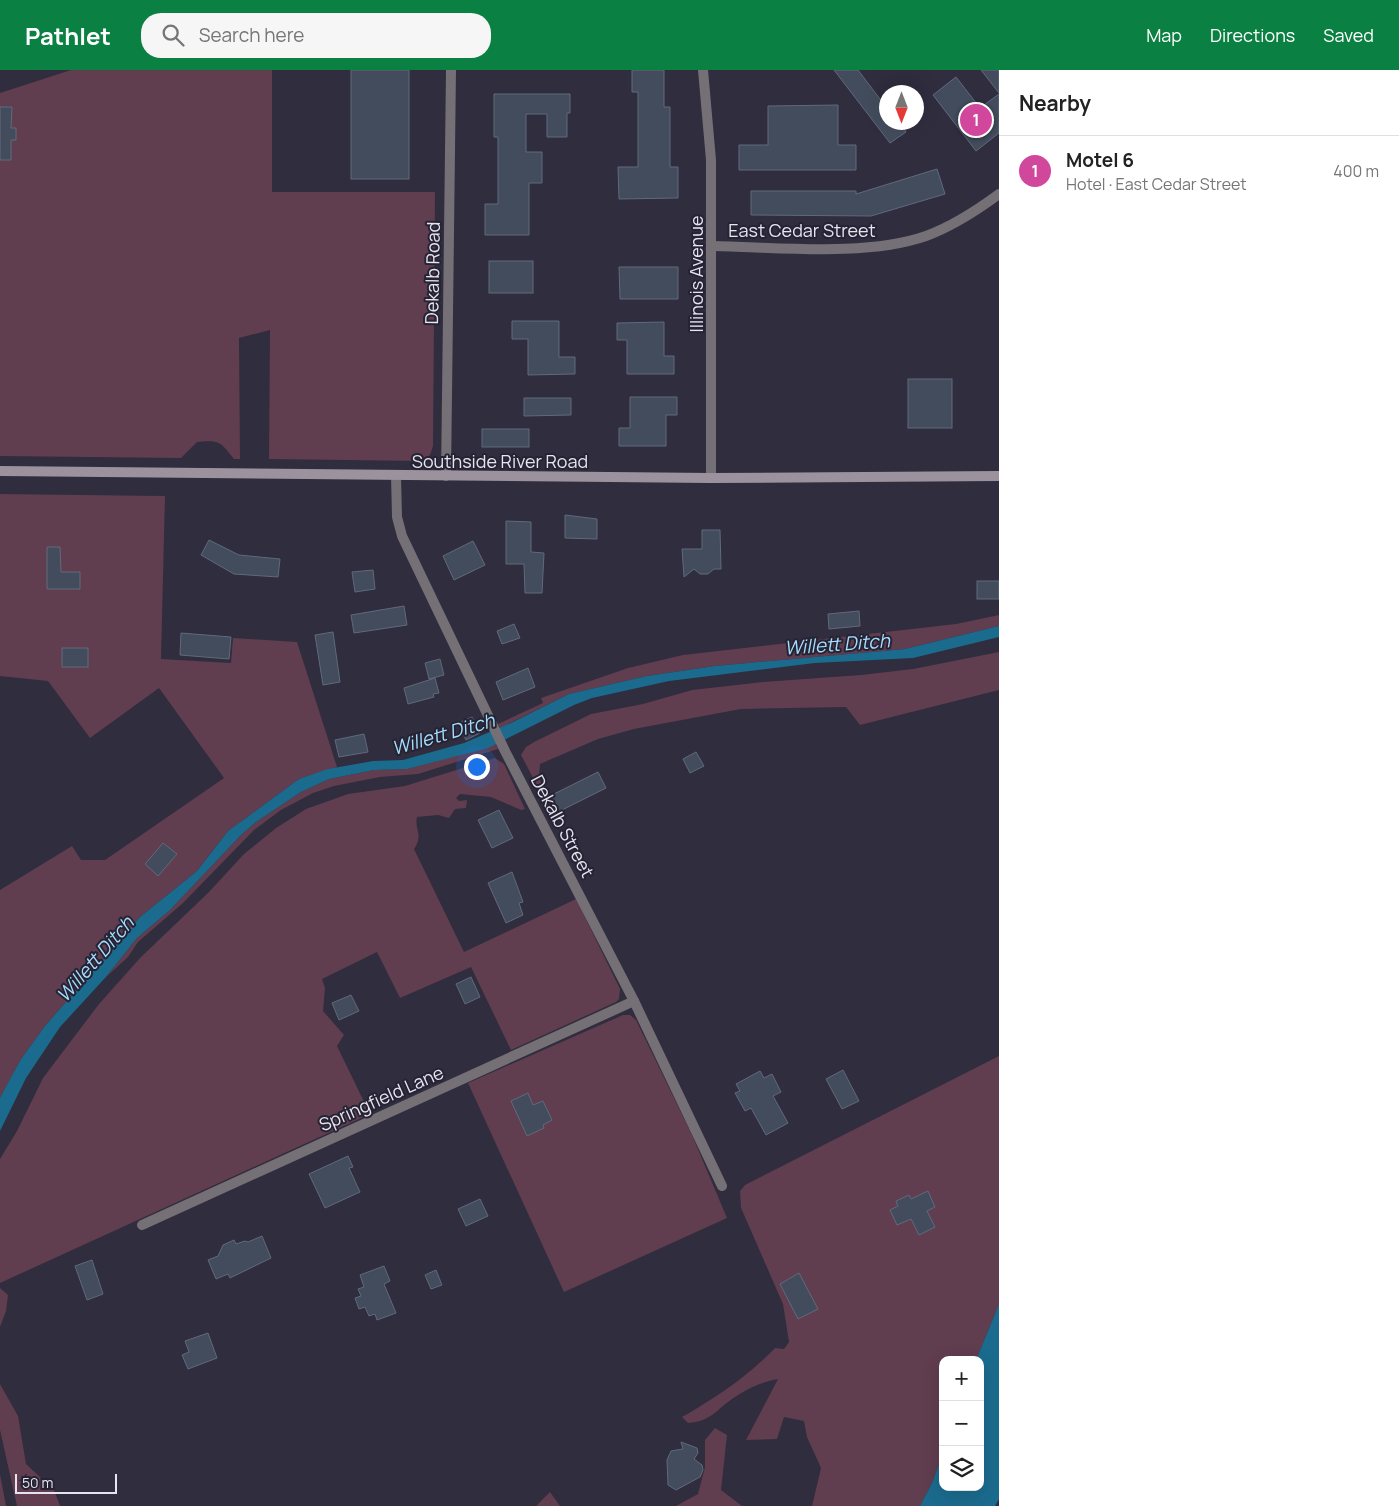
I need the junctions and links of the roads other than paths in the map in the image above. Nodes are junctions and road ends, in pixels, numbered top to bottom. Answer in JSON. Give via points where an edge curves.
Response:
{"nodes":[{"id":1,"x":451,"y":70,"type":"edge"},
{"id":2,"x":703,"y":70,"type":"edge"},
{"id":3,"x":999,"y":194,"type":"edge"},
{"id":4,"x":712,"y":246,"type":"junction"},
{"id":5,"x":0,"y":471,"type":"edge"},
{"id":6,"x":396,"y":476,"type":"junction"},
{"id":7,"x":446,"y":476,"type":"junction"},
{"id":8,"x":999,"y":476,"type":"edge"},
{"id":9,"x":711,"y":478,"type":"junction"},
{"id":10,"x":634,"y":1001,"type":"junction"},
{"id":11,"x":722,"y":1186,"type":"dead end"},
{"id":12,"x":142,"y":1224,"type":"dead end"}],
"edges":[{"from":1,"to":7,"type":"street","name":"Dekalb Road"},
{"from":2,"to":4,"type":"street","name":"Illinois Avenue","via":[[711,152]]},
{"from":3,"to":4,"type":"street","name":"East Cedar Street","via":[[947,227],[926,236],[884,246]]},
{"from":4,"to":9,"type":"street","name":"Illinois Avenue"},
{"from":5,"to":6,"type":"main road","name":"Southside River Road"},
{"from":6,"to":7,"type":"main road","name":"Southside River Road"},
{"from":6,"to":10,"type":"street","name":"Dekalb Street","via":[[397,517],[402,536],[492,723]]},
{"from":7,"to":9,"type":"main road","name":"Southside River Road"},
{"from":8,"to":9,"type":"main road","name":"Southside River Road"},
{"from":10,"to":11,"type":"street","name":"Dekalb Street"},
{"from":10,"to":12,"type":"street","name":"Springfield Lane"}]}
